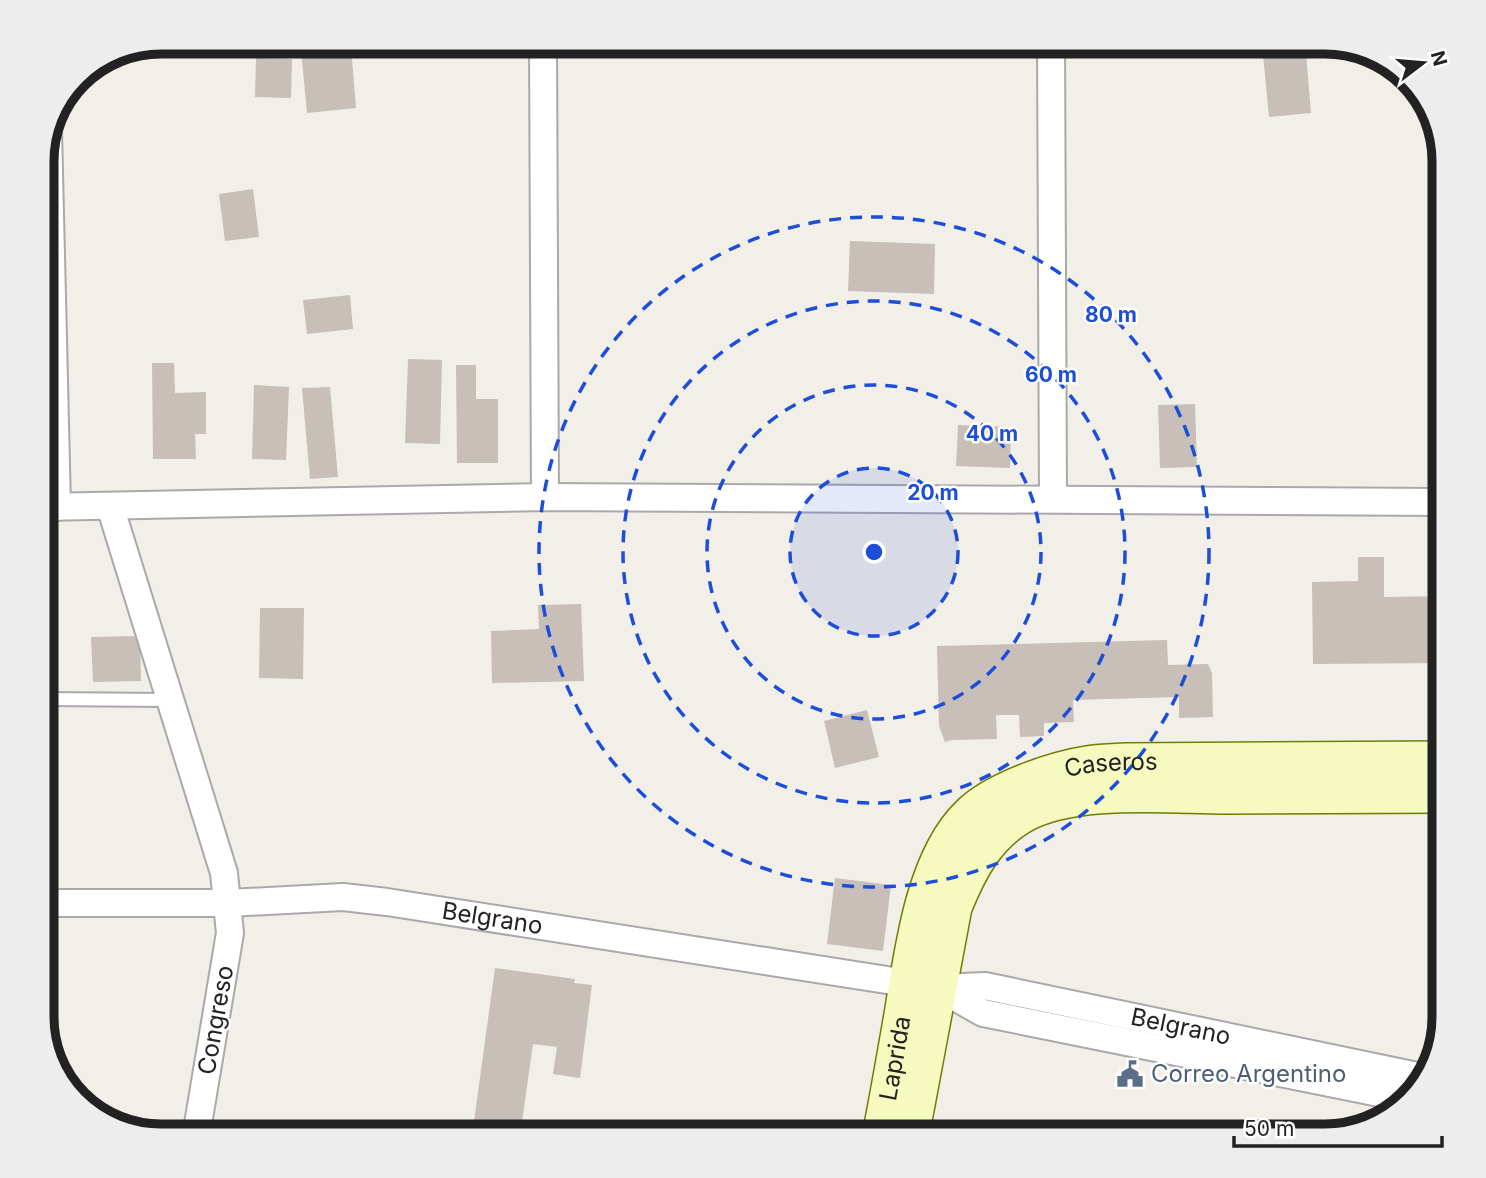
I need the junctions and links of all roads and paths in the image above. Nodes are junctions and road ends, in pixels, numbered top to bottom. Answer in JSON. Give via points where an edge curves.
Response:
{"nodes":[{"id":1,"x":543,"y":54,"type":"edge"},
{"id":2,"x":1051,"y":54,"type":"edge"},
{"id":3,"x":545,"y":497,"type":"junction"},
{"id":4,"x":1053,"y":498,"type":"junction"},
{"id":5,"x":1432,"y":502,"type":"edge"},
{"id":6,"x":110,"y":506,"type":"junction"},
{"id":7,"x":54,"y":507,"type":"edge"},
{"id":8,"x":54,"y":699,"type":"edge"},
{"id":9,"x":169,"y":700,"type":"junction"},
{"id":10,"x":1432,"y":760,"type":"edge"},
{"id":11,"x":1432,"y":794,"type":"edge"},
{"id":12,"x":54,"y":903,"type":"edge"},
{"id":13,"x":229,"y":903,"type":"junction"},
{"id":14,"x":923,"y":985,"type":"junction"},
{"id":15,"x":1413,"y":1075,"type":"edge"},
{"id":16,"x":1396,"y":1096,"type":"edge"},
{"id":17,"x":198,"y":1124,"type":"edge"},
{"id":18,"x":884,"y":1124,"type":"edge"},
{"id":19,"x":912,"y":1124,"type":"edge"}],
"edges":[{"from":1,"to":3,"type":"street"},
{"from":2,"to":4,"type":"street"},
{"from":3,"to":4,"type":"street"},
{"from":3,"to":6,"type":"street"},
{"from":4,"to":5,"type":"street"},
{"from":6,"to":7,"type":"street"},
{"from":6,"to":9,"type":"street","name":"Congreso"},
{"from":8,"to":9,"type":"lane"},
{"from":9,"to":13,"type":"street","name":"Congreso","via":[[224,873]]},
{"from":10,"to":14,"type":"main road","name":"Caseros","via":[[1125,762],[1087,765],[1011,789],[972,812],[940,857],[926,898]]},
{"from":11,"to":14,"type":"main road","name":"Caseros","via":[[1110,795],[1033,810],[1004,826],[968,871]]},
{"from":12,"to":13,"type":"street","name":"Belgrano"},
{"from":13,"to":14,"type":"street","name":"Belgrano","via":[[343,897],[387,902]]},
{"from":13,"to":17,"type":"street","name":"Congreso","via":[[230,933]]},
{"from":14,"to":15,"type":"street","name":"Belgrano","via":[[985,986]]},
{"from":14,"to":16,"type":"street","name":"Belgrano","via":[[983,1013]]},
{"from":14,"to":18,"type":"main road","name":"Laprida"},
{"from":14,"to":19,"type":"main road","name":"Laprida"}]}
